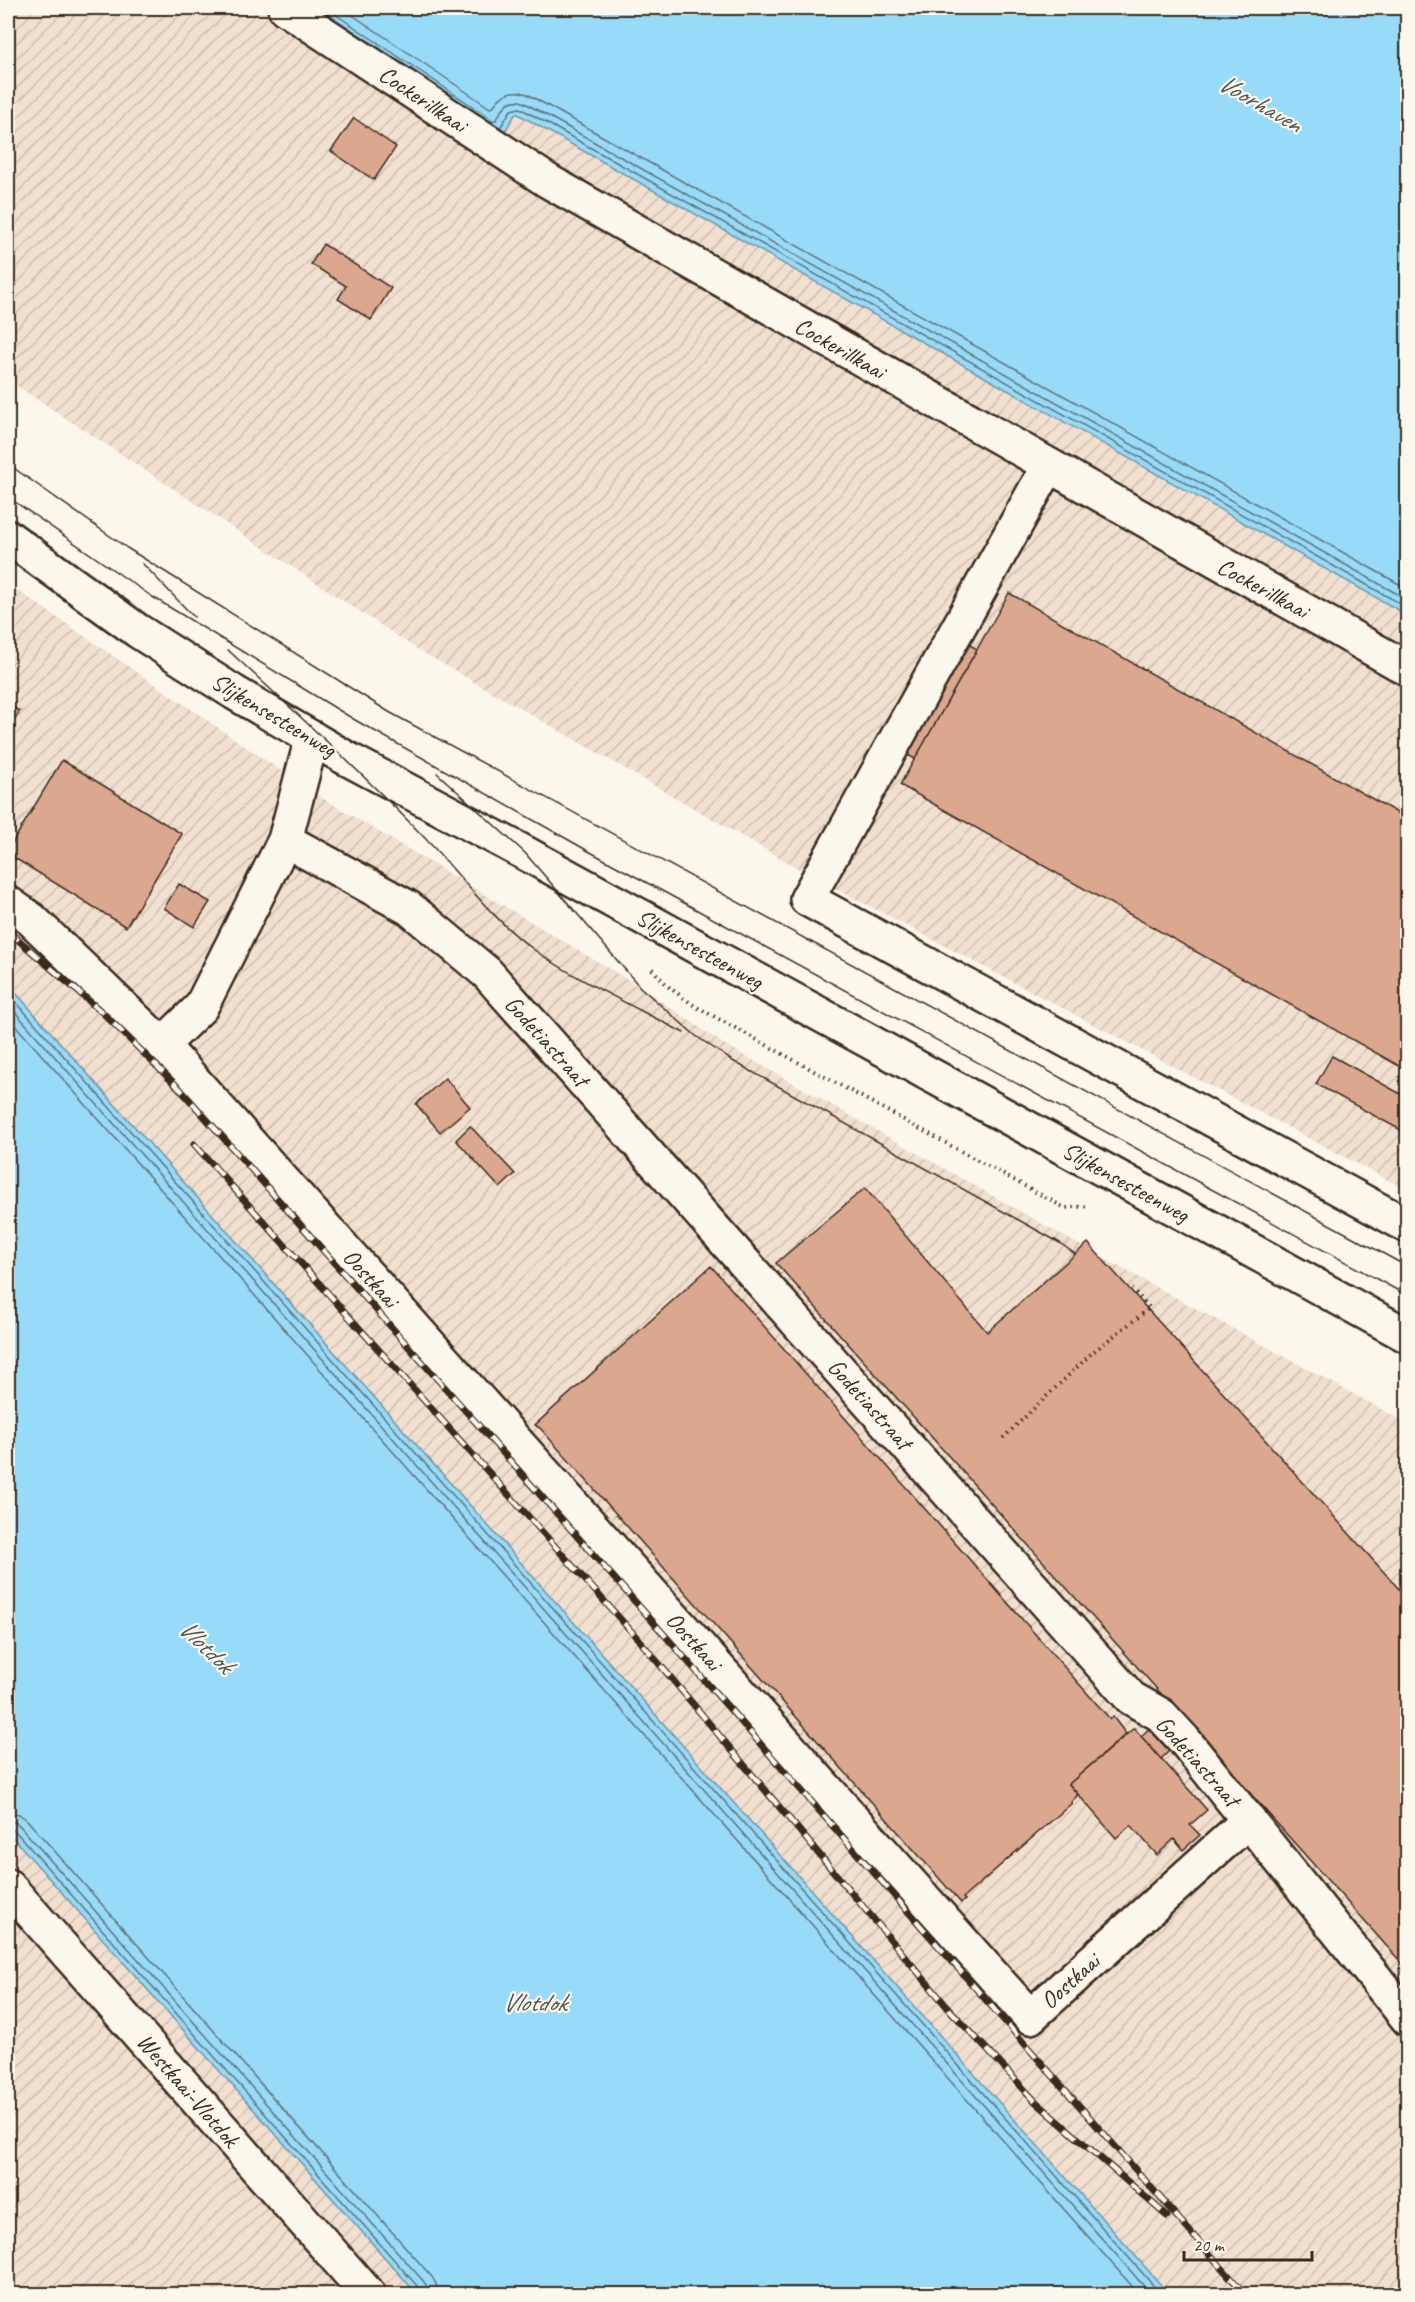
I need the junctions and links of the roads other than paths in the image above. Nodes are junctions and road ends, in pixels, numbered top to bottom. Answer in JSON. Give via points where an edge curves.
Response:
{"nodes":[{"id":1,"x":285,"y":8,"type":"edge"},
{"id":2,"x":1048,"y":467,"type":"junction"},
{"id":3,"x":8,"y":537,"type":"edge"},
{"id":4,"x":1407,"y":669,"type":"edge"},
{"id":5,"x":312,"y":738,"type":"junction"},
{"id":6,"x":285,"y":840,"type":"junction"},
{"id":7,"x":8,"y":903,"type":"edge"},
{"id":8,"x":162,"y":1045,"type":"junction"},
{"id":9,"x":1407,"y":1226,"type":"edge"},
{"id":10,"x":1407,"y":1336,"type":"edge"},
{"id":11,"x":1249,"y":1820,"type":"junction"},
{"id":12,"x":8,"y":1886,"type":"edge"},
{"id":13,"x":1407,"y":2019,"type":"edge"},
{"id":14,"x":351,"y":2288,"type":"edge"}],
"edges":[{"from":1,"to":2,"type":"street","name":"Cockerillkaai","via":[[548,181]]},
{"from":2,"to":4,"type":"street","name":"Cockerillkaai"},
{"from":2,"to":9,"type":"street","via":[[807,899]]},
{"from":3,"to":5,"type":"street","name":"Slijkensesteenweg","via":[[138,631]]},
{"from":5,"to":6,"type":"street"},
{"from":5,"to":10,"type":"street","name":"Slijkensesteenweg"},
{"from":6,"to":8,"type":"street","via":[[201,1007]]},
{"from":6,"to":11,"type":"street","name":"Godetiastraat","via":[[409,908],[487,973],[1131,1698],[1161,1715]]},
{"from":7,"to":8,"type":"street","name":"Oostkaai","via":[[31,919]]},
{"from":8,"to":11,"type":"street","name":"Oostkaai","via":[[1030,2017]]},
{"from":11,"to":13,"type":"street","name":"Godetiastraat"},
{"from":12,"to":14,"type":"street","name":"Westkaai-Vlotdok"}]}
